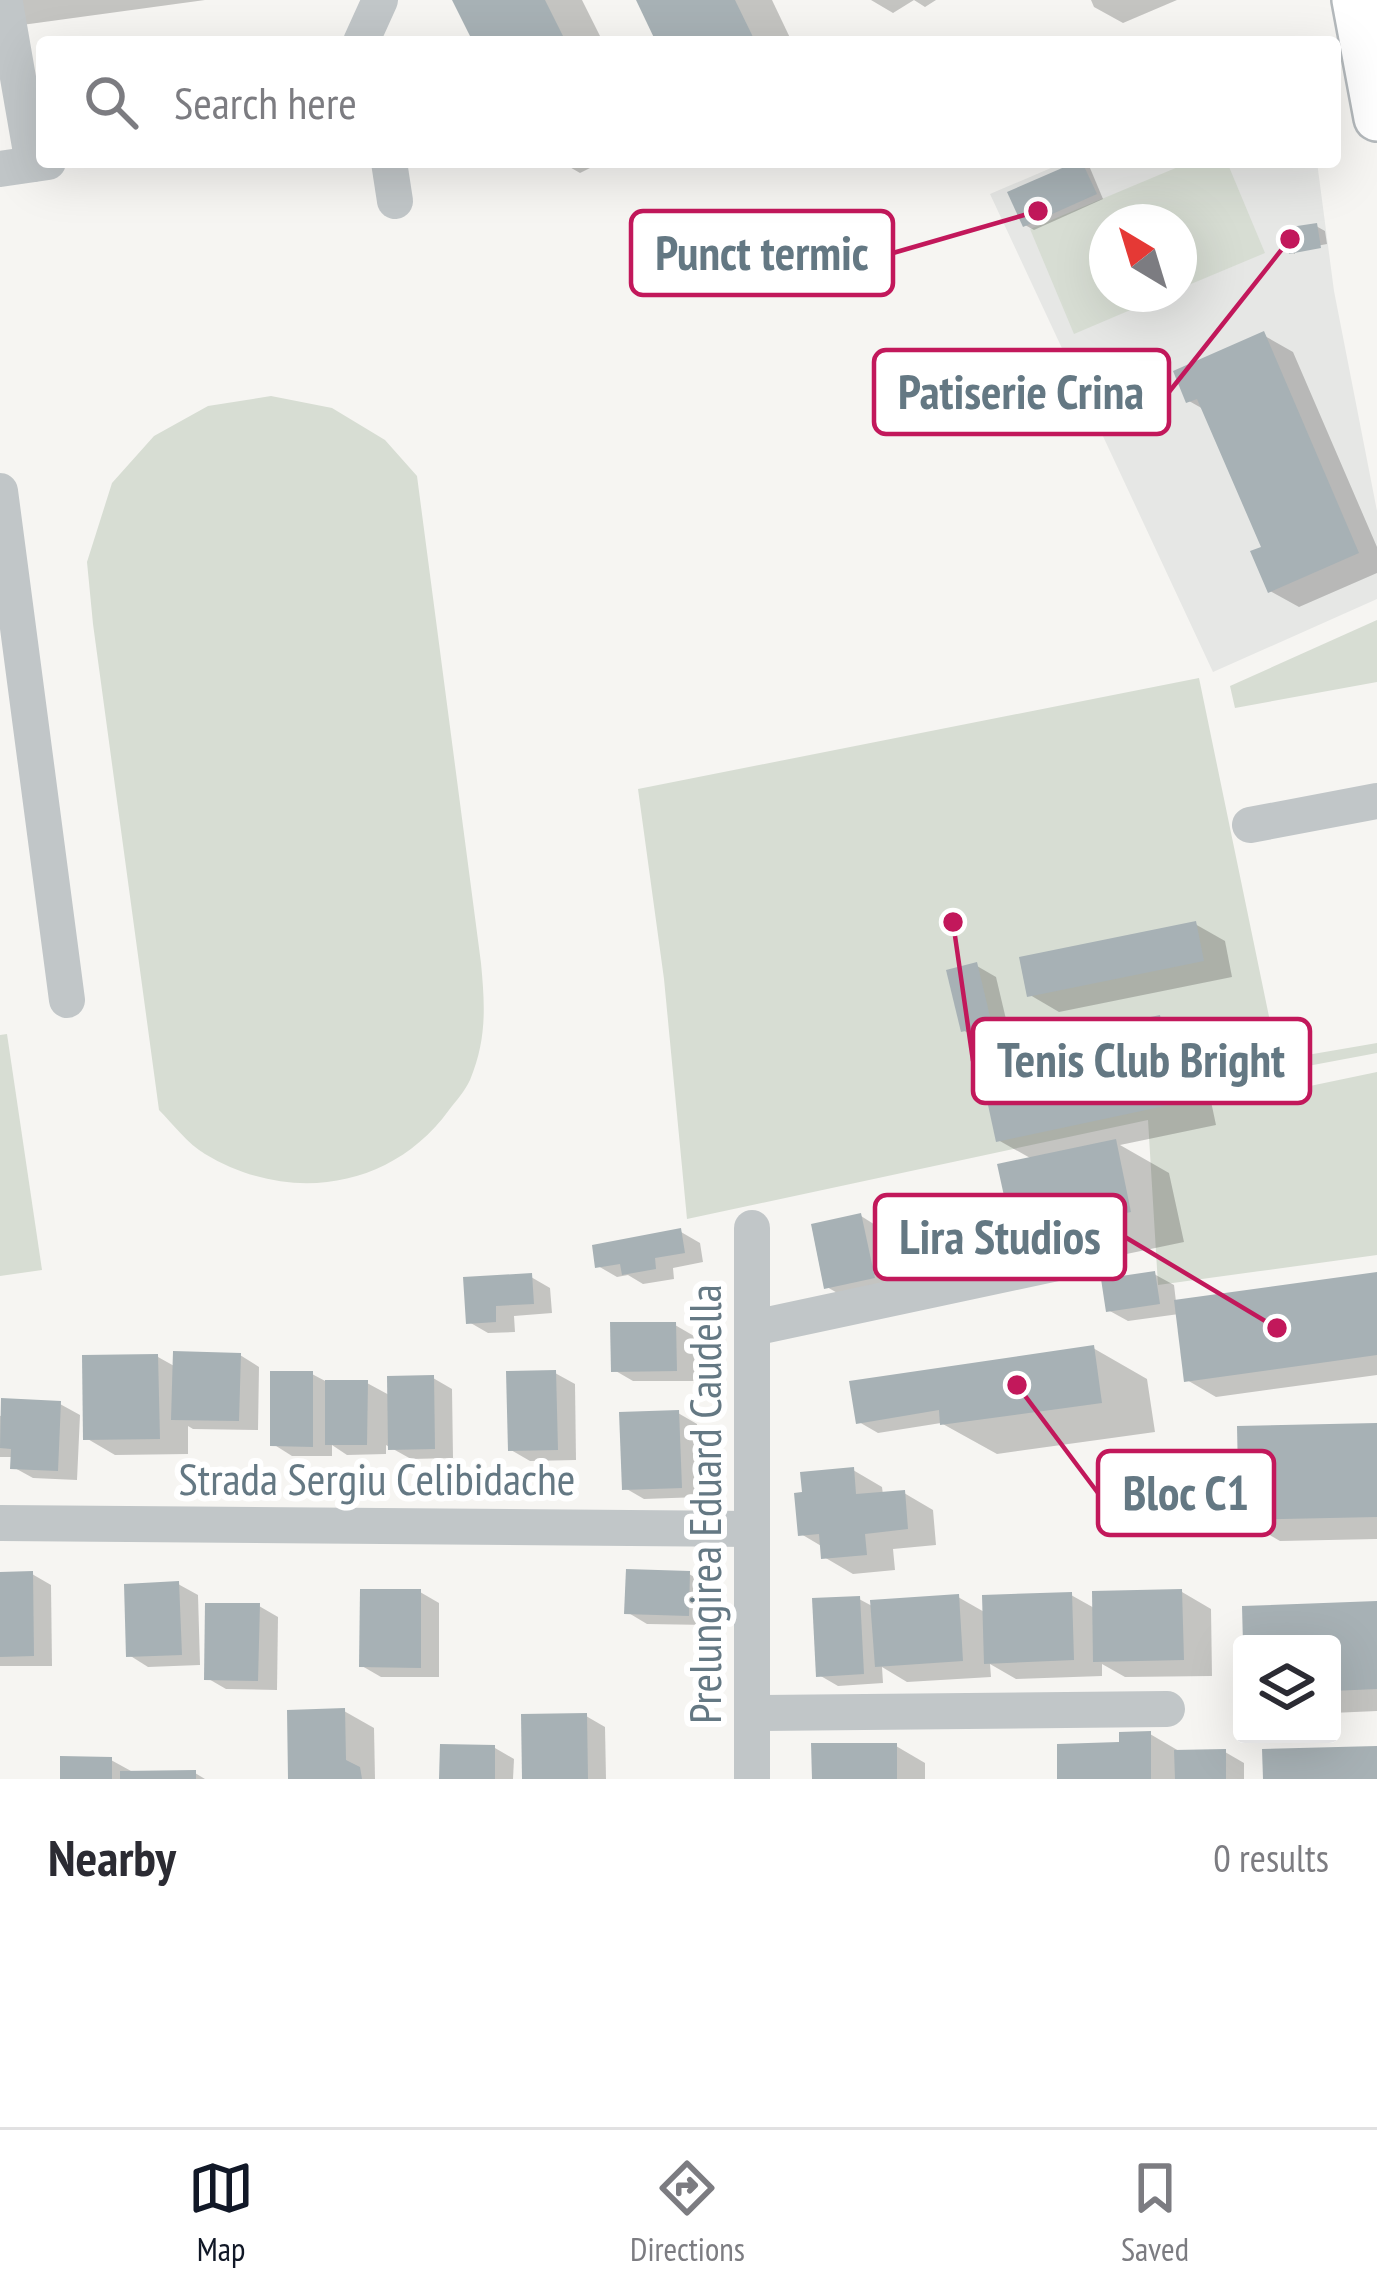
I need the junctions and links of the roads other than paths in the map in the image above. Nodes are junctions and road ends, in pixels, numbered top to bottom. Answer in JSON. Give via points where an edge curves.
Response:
{"nodes":[{"id":1,"x":380,"y":0,"type":"edge"},
{"id":2,"x":5,"y":3,"type":"edge"},
{"id":3,"x":1360,"y":9,"type":"edge"},
{"id":4,"x":364,"y":36,"type":"edge"},
{"id":5,"x":1377,"y":118,"type":"edge"},
{"id":6,"x":27,"y":165,"type":"edge"},
{"id":7,"x":389,"y":168,"type":"edge"},
{"id":8,"x":395,"y":201,"type":"dead end"},
{"id":9,"x":0,"y":491,"type":"edge"},
{"id":10,"x":1377,"y":801,"type":"edge"},
{"id":11,"x":1250,"y":825,"type":"dead end"},
{"id":12,"x":68,"y":1000,"type":"dead end"},
{"id":13,"x":752,"y":1228,"type":"dead end"},
{"id":14,"x":1082,"y":1258,"type":"dead end"},
{"id":15,"x":753,"y":1328,"type":"junction"},
{"id":16,"x":0,"y":1523,"type":"edge"},
{"id":17,"x":752,"y":1528,"type":"junction"},
{"id":18,"x":1167,"y":1709,"type":"dead end"},
{"id":19,"x":752,"y":1713,"type":"junction"},
{"id":20,"x":752,"y":1779,"type":"edge"}],
"edges":[{"from":1,"to":4,"type":"street"},
{"from":2,"to":6,"type":"street"},
{"from":3,"to":5,"type":"main road"},
{"from":7,"to":8,"type":"street"},
{"from":9,"to":12,"type":"street"},
{"from":10,"to":11,"type":"street"},
{"from":13,"to":15,"type":"street","name":"Prelungirea Eduard Caudella"},
{"from":14,"to":15,"type":"street"},
{"from":15,"to":17,"type":"street","name":"Prelungirea Eduard Caudella"},
{"from":16,"to":17,"type":"street","name":"Strada Sergiu Celibidache"},
{"from":17,"to":19,"type":"street","name":"Prelungirea Eduard Caudella"},
{"from":18,"to":19,"type":"street"},
{"from":19,"to":20,"type":"street","name":"Prelungirea Eduard Caudella"}]}
